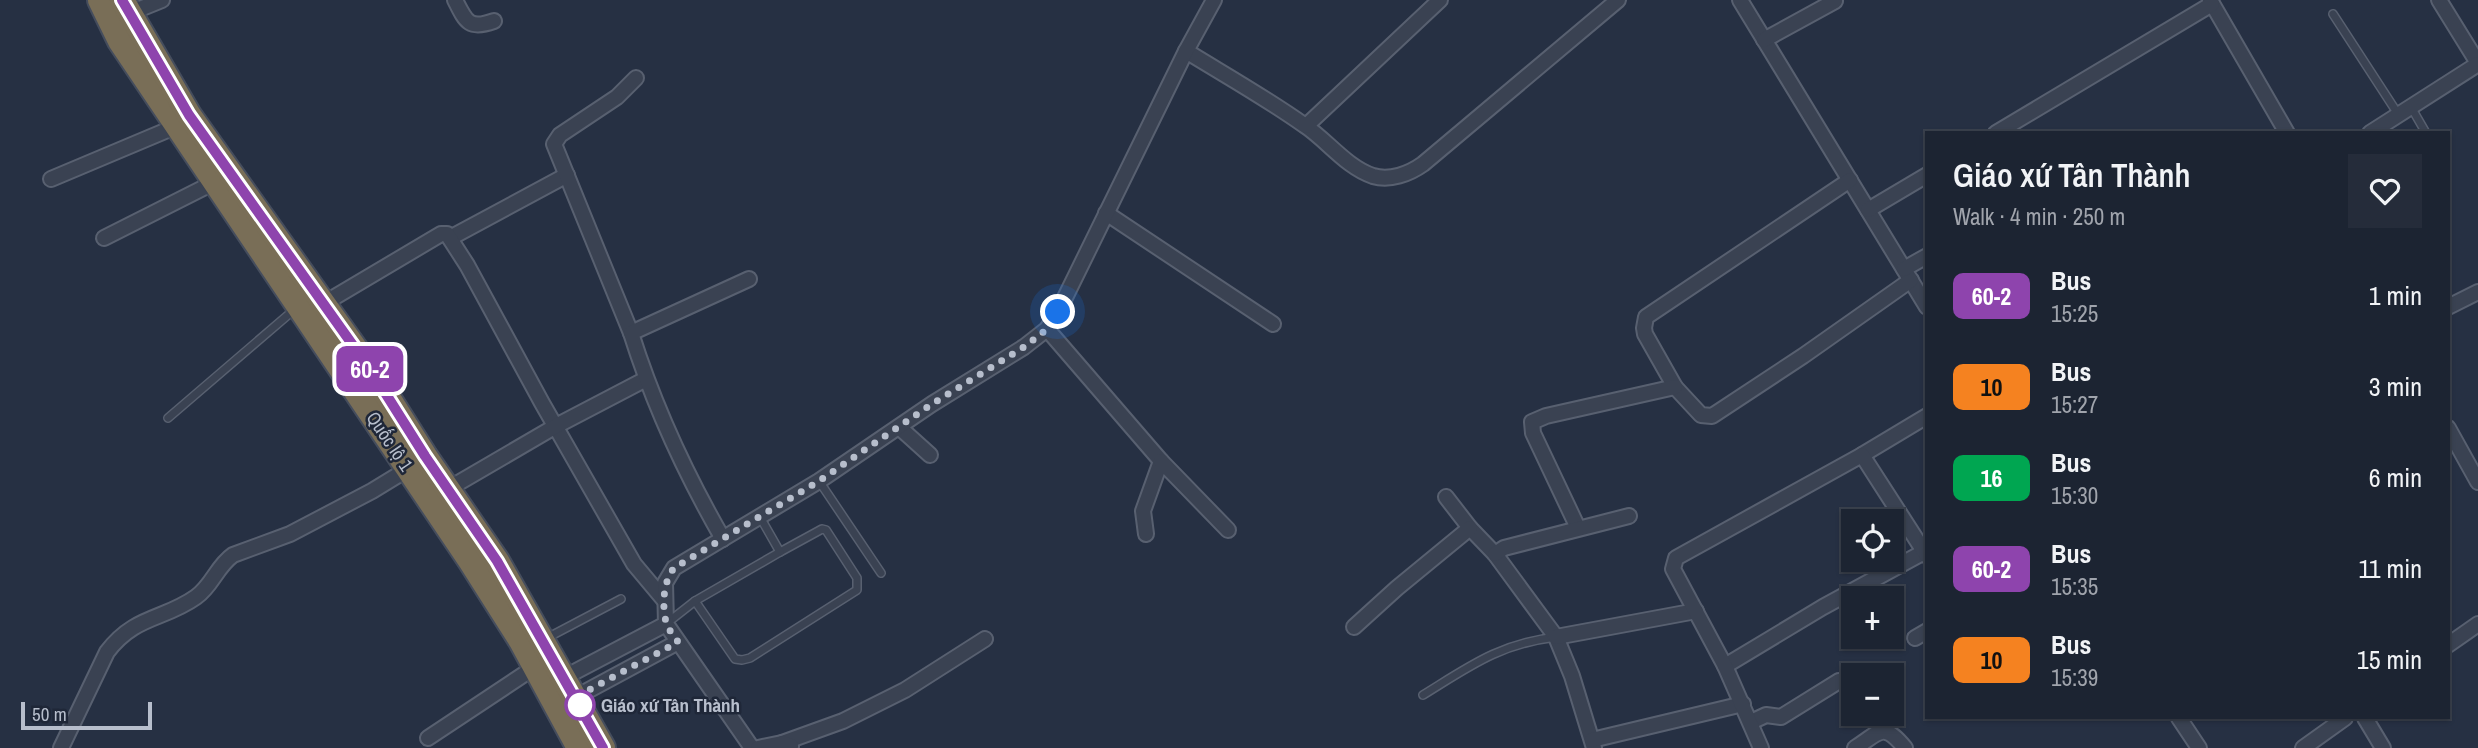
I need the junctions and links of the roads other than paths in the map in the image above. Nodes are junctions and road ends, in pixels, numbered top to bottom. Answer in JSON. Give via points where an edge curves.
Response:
{"nodes":[{"id":1,"x":100,"y":0,"type":"edge"},
{"id":2,"x":162,"y":0,"type":"edge"},
{"id":3,"x":455,"y":0,"type":"edge"},
{"id":4,"x":1214,"y":0,"type":"edge"},
{"id":5,"x":1440,"y":0,"type":"edge"},
{"id":6,"x":1618,"y":0,"type":"edge"},
{"id":7,"x":1740,"y":0,"type":"edge"},
{"id":8,"x":2439,"y":0,"type":"edge"},
{"id":9,"x":1835,"y":1,"type":"edge"},
{"id":10,"x":2211,"y":2,"type":"edge"},
{"id":11,"x":126,"y":6,"type":"edge"},
{"id":12,"x":2333,"y":14,"type":"dead end"},
{"id":13,"x":494,"y":21,"type":"dead end"},
{"id":14,"x":1764,"y":40,"type":"junction"},
{"id":15,"x":1186,"y":51,"type":"junction"},
{"id":16,"x":2478,"y":64,"type":"edge"},
{"id":17,"x":636,"y":78,"type":"dead end"},
{"id":18,"x":2405,"y":111,"type":"junction"},
{"id":19,"x":1306,"y":125,"type":"junction"},
{"id":20,"x":177,"y":126,"type":"junction"},
{"id":21,"x":1999,"y":131,"type":"edge"},
{"id":22,"x":2286,"y":131,"type":"edge"},
{"id":23,"x":2373,"y":131,"type":"edge"},
{"id":24,"x":2424,"y":131,"type":"edge"},
{"id":25,"x":567,"y":175,"type":"junction"},
{"id":26,"x":1925,"y":176,"type":"edge"},
{"id":27,"x":51,"y":179,"type":"dead end"},
{"id":28,"x":1850,"y":180,"type":"junction"},
{"id":29,"x":215,"y":182,"type":"junction"},
{"id":30,"x":1868,"y":210,"type":"junction"},
{"id":31,"x":1106,"y":213,"type":"junction"},
{"id":32,"x":104,"y":238,"type":"dead end"},
{"id":33,"x":450,"y":238,"type":"junction"},
{"id":34,"x":1925,"y":258,"type":"edge"},
{"id":35,"x":1907,"y":275,"type":"junction"},
{"id":36,"x":749,"y":279,"type":"dead end"},
{"id":37,"x":2478,"y":292,"type":"edge"},
{"id":38,"x":1925,"y":304,"type":"edge"},
{"id":39,"x":311,"y":305,"type":"junction"},
{"id":40,"x":2450,"y":306,"type":"edge"},
{"id":41,"x":1273,"y":324,"type":"dead end"},
{"id":42,"x":1047,"y":329,"type":"junction"},
{"id":43,"x":631,"y":333,"type":"junction"},
{"id":44,"x":646,"y":379,"type":"junction"},
{"id":45,"x":1675,"y":387,"type":"junction"},
{"id":46,"x":1925,"y":417,"type":"edge"},
{"id":47,"x":168,"y":418,"type":"dead end"},
{"id":48,"x":556,"y":426,"type":"junction"},
{"id":49,"x":900,"y":427,"type":"junction"},
{"id":50,"x":2450,"y":432,"type":"edge"},
{"id":51,"x":930,"y":455,"type":"dead end"},
{"id":52,"x":1862,"y":455,"type":"junction"},
{"id":53,"x":1161,"y":461,"type":"junction"},
{"id":54,"x":408,"y":468,"type":"junction"},
{"id":55,"x":819,"y":481,"type":"junction"},
{"id":56,"x":2478,"y":482,"type":"edge"},
{"id":57,"x":448,"y":489,"type":"junction"},
{"id":58,"x":1446,"y":497,"type":"dead end"},
{"id":59,"x":1629,"y":516,"type":"dead end"},
{"id":60,"x":760,"y":517,"type":"junction"},
{"id":61,"x":1471,"y":528,"type":"junction"},
{"id":62,"x":1577,"y":528,"type":"junction"},
{"id":63,"x":1228,"y":530,"type":"dead end"},
{"id":64,"x":1146,"y":534,"type":"dead end"},
{"id":65,"x":723,"y":539,"type":"junction"},
{"id":66,"x":780,"y":552,"type":"junction"},
{"id":67,"x":1494,"y":554,"type":"junction"},
{"id":68,"x":1925,"y":554,"type":"edge"},
{"id":69,"x":881,"y":573,"type":"dead end"},
{"id":70,"x":621,"y":599,"type":"dead end"},
{"id":71,"x":665,"y":601,"type":"junction"},
{"id":72,"x":695,"y":601,"type":"junction"},
{"id":73,"x":1696,"y":611,"type":"junction"},
{"id":74,"x":666,"y":624,"type":"junction"},
{"id":75,"x":2478,"y":624,"type":"edge"},
{"id":76,"x":1354,"y":627,"type":"dead end"},
{"id":77,"x":1556,"y":637,"type":"junction"},
{"id":78,"x":985,"y":639,"type":"dead end"},
{"id":79,"x":543,"y":640,"type":"junction"},
{"id":80,"x":678,"y":642,"type":"junction"},
{"id":81,"x":2450,"y":644,"type":"edge"},
{"id":82,"x":1725,"y":666,"type":"junction"},
{"id":83,"x":535,"y":667,"type":"junction"},
{"id":84,"x":1839,"y":681,"type":"dead end"},
{"id":85,"x":570,"y":687,"type":"junction"},
{"id":86,"x":1423,"y":695,"type":"dead end"},
{"id":87,"x":1743,"y":704,"type":"junction"},
{"id":88,"x":2180,"y":719,"type":"edge"},
{"id":89,"x":2344,"y":719,"type":"edge"},
{"id":90,"x":2366,"y":719,"type":"edge"},
{"id":91,"x":1751,"y":722,"type":"junction"},
{"id":92,"x":428,"y":738,"type":"dead end"},
{"id":93,"x":1593,"y":744,"type":"edge"},
{"id":94,"x":789,"y":746,"type":"edge"},
{"id":95,"x":61,"y":748,"type":"edge"},
{"id":96,"x":579,"y":748,"type":"edge"},
{"id":97,"x":603,"y":748,"type":"edge"},
{"id":98,"x":751,"y":748,"type":"edge"},
{"id":99,"x":758,"y":748,"type":"edge"},
{"id":100,"x":1761,"y":748,"type":"edge"},
{"id":101,"x":1855,"y":748,"type":"edge"},
{"id":102,"x":1905,"y":748,"type":"edge"},
{"id":103,"x":2199,"y":748,"type":"edge"},
{"id":104,"x":2303,"y":748,"type":"edge"},
{"id":105,"x":2383,"y":748,"type":"edge"}],
"edges":[{"from":1,"to":20,"type":"highway","name":"Quốc lộ 1","via":[[120,41]]},
{"from":2,"to":11,"type":"street"},
{"from":3,"to":13,"type":"street","via":[[471,24]]},
{"from":4,"to":15,"type":"street"},
{"from":5,"to":19,"type":"street"},
{"from":6,"to":19,"type":"street","via":[[1409,174],[1374,176]]},
{"from":7,"to":14,"type":"street"},
{"from":8,"to":16,"type":"street"},
{"from":9,"to":14,"type":"street"},
{"from":10,"to":21,"type":"street"},
{"from":10,"to":22,"type":"street"},
{"from":11,"to":39,"type":"highway","name":"Quốc lộ 1","via":[[189,115]]},
{"from":12,"to":18,"type":"lane"},
{"from":14,"to":28,"type":"street"},
{"from":15,"to":19,"type":"street"},
{"from":15,"to":31,"type":"street"},
{"from":16,"to":18,"type":"street"},
{"from":17,"to":25,"type":"street","via":[[617,97],[555,140]]},
{"from":18,"to":23,"type":"street"},
{"from":18,"to":24,"type":"lane"},
{"from":20,"to":27,"type":"street"},
{"from":20,"to":29,"type":"highway","name":"Quốc lộ 1"},
{"from":25,"to":33,"type":"street"},
{"from":25,"to":43,"type":"street"},
{"from":26,"to":30,"type":"street"},
{"from":28,"to":30,"type":"street"},
{"from":28,"to":45,"type":"street","via":[[1646,317],[1646,334]]},
{"from":29,"to":32,"type":"street"},
{"from":29,"to":39,"type":"highway","name":"Quốc lộ 1"},
{"from":30,"to":35,"type":"street"},
{"from":31,"to":41,"type":"street"},
{"from":31,"to":42,"type":"street"},
{"from":33,"to":39,"type":"street","via":[[441,234]]},
{"from":33,"to":48,"type":"street"},
{"from":34,"to":35,"type":"street"},
{"from":35,"to":38,"type":"street"},
{"from":35,"to":45,"type":"street","via":[[1803,356],[1712,416],[1701,415]]},
{"from":36,"to":43,"type":"street"},
{"from":37,"to":40,"type":"street"},
{"from":39,"to":47,"type":"lane"},
{"from":39,"to":54,"type":"highway","name":"Quốc lộ 1"},
{"from":39,"to":57,"type":"highway","name":"Quốc lộ 1","via":[[372,372]]},
{"from":42,"to":49,"type":"street"},
{"from":42,"to":53,"type":"street"},
{"from":43,"to":44,"type":"street"},
{"from":44,"to":48,"type":"street"},
{"from":44,"to":65,"type":"street","via":[[682,465]]},
{"from":45,"to":62,"type":"street","via":[[1532,422]]},
{"from":46,"to":52,"type":"street"},
{"from":48,"to":57,"type":"street"},
{"from":48,"to":71,"type":"street","via":[[634,564]]},
{"from":49,"to":51,"type":"street"},
{"from":49,"to":55,"type":"street"},
{"from":50,"to":56,"type":"street"},
{"from":52,"to":68,"type":"street"},
{"from":52,"to":73,"type":"street","via":[[1676,558],[1673,569]]},
{"from":53,"to":63,"type":"street"},
{"from":53,"to":64,"type":"street","via":[[1143,511]]},
{"from":54,"to":83,"type":"highway","name":"Quốc lộ 1"},
{"from":54,"to":95,"type":"street","via":[[290,534],[233,555],[198,596],[130,629],[107,652]]},
{"from":55,"to":60,"type":"street"},
{"from":55,"to":69,"type":"lane"},
{"from":57,"to":79,"type":"highway","name":"Quốc lộ 1"},
{"from":58,"to":61,"type":"street"},
{"from":59,"to":62,"type":"street"},
{"from":60,"to":65,"type":"street"},
{"from":60,"to":66,"type":"lane"},
{"from":61,"to":67,"type":"street"},
{"from":61,"to":76,"type":"street"},
{"from":62,"to":67,"type":"street"},
{"from":65,"to":71,"type":"street","via":[[674,568],[665,583]]},
{"from":66,"to":72,"type":"lane"},
{"from":66,"to":72,"type":"lane","via":[[826,530],[857,578],[857,590],[742,660],[735,659]]},
{"from":67,"to":77,"type":"street"},
{"from":68,"to":82,"type":"street","via":[[1823,607]]},
{"from":70,"to":79,"type":"lane"},
{"from":71,"to":74,"type":"street"},
{"from":72,"to":74,"type":"lane"},
{"from":73,"to":77,"type":"street"},
{"from":73,"to":82,"type":"street"},
{"from":74,"to":80,"type":"street"},
{"from":74,"to":85,"type":"street"},
{"from":75,"to":81,"type":"street"},
{"from":77,"to":86,"type":"lane","via":[[1508,646]]},
{"from":77,"to":93,"type":"street"},
{"from":78,"to":94,"type":"street","via":[[905,691]]},
{"from":79,"to":85,"type":"highway","name":"Quốc lộ 1"},
{"from":80,"to":85,"type":"street"},
{"from":80,"to":98,"type":"street"},
{"from":82,"to":87,"type":"street"},
{"from":83,"to":92,"type":"street"},
{"from":83,"to":96,"type":"highway","name":"Quốc lộ 1"},
{"from":84,"to":91,"type":"street","via":[[1780,718],[1766,715]]},
{"from":85,"to":97,"type":"highway","name":"Quốc lộ 1"},
{"from":87,"to":91,"type":"street"},
{"from":87,"to":93,"type":"street"},
{"from":88,"to":103,"type":"street"},
{"from":89,"to":104,"type":"street"},
{"from":90,"to":105,"type":"street"},
{"from":91,"to":100,"type":"street"},
{"from":94,"to":99,"type":"street"},
{"from":101,"to":102,"type":"street","via":[[1887,731]]}]}
